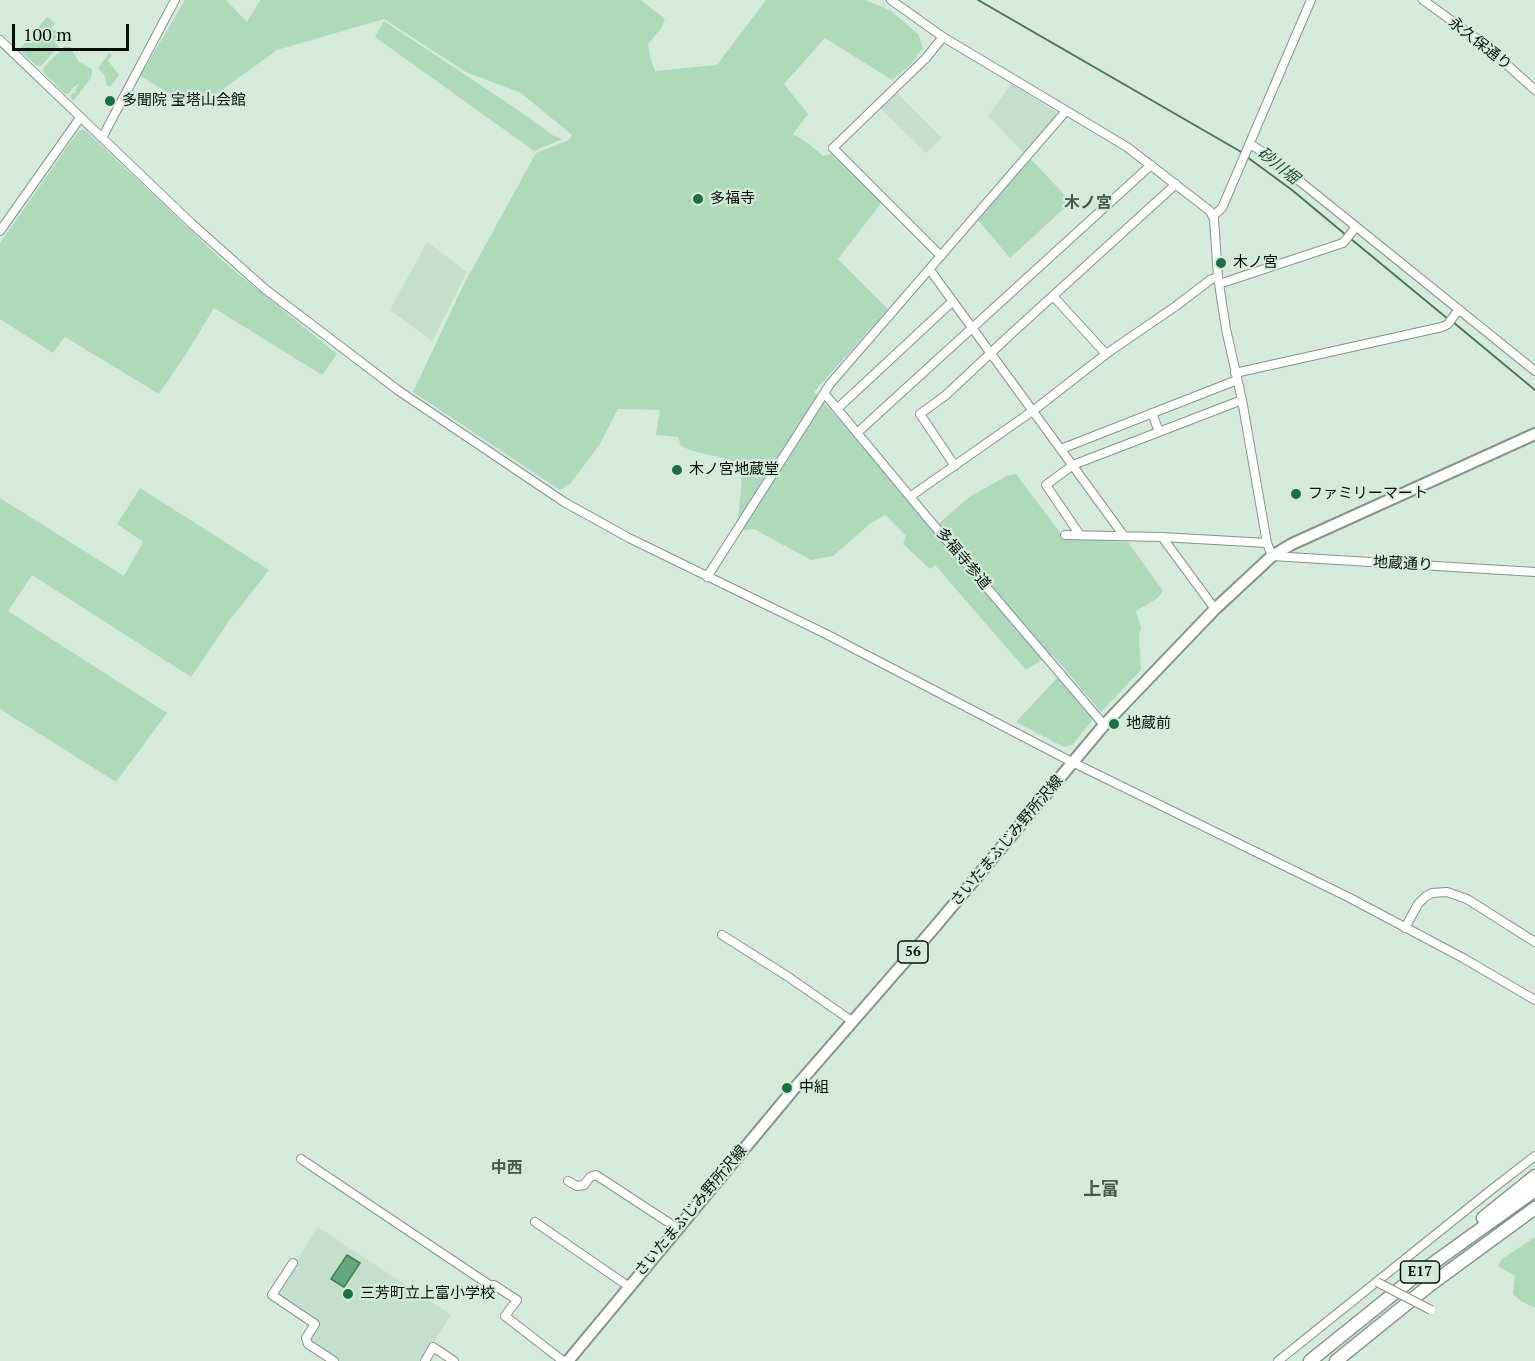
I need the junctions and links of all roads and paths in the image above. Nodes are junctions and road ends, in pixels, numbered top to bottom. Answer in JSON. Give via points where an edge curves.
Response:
{"nodes":[{"id":1,"x":175,"y":0,"type":"edge"},
{"id":2,"x":891,"y":0,"type":"edge"},
{"id":3,"x":1311,"y":0,"type":"edge"},
{"id":4,"x":1423,"y":0,"type":"edge"},
{"id":5,"x":943,"y":37,"type":"junction"},
{"id":6,"x":0,"y":40,"type":"edge"},
{"id":7,"x":1535,"y":90,"type":"edge"},
{"id":8,"x":1066,"y":111,"type":"junction"},
{"id":9,"x":80,"y":118,"type":"junction"},
{"id":10,"x":102,"y":138,"type":"junction"},
{"id":11,"x":1250,"y":146,"type":"junction"},
{"id":12,"x":1151,"y":165,"type":"junction"},
{"id":13,"x":1176,"y":184,"type":"junction"},
{"id":14,"x":1213,"y":216,"type":"junction"},
{"id":15,"x":1355,"y":228,"type":"junction"},
{"id":16,"x":0,"y":231,"type":"edge"},
{"id":17,"x":941,"y":256,"type":"junction"},
{"id":18,"x":930,"y":270,"type":"junction"},
{"id":19,"x":1219,"y":281,"type":"junction"},
{"id":20,"x":1053,"y":296,"type":"junction"},
{"id":21,"x":953,"y":301,"type":"junction"},
{"id":22,"x":1459,"y":309,"type":"junction"},
{"id":23,"x":973,"y":327,"type":"junction"},
{"id":24,"x":991,"y":352,"type":"junction"},
{"id":25,"x":1106,"y":354,"type":"junction"},
{"id":26,"x":1535,"y":371,"type":"edge"},
{"id":27,"x":1236,"y":377,"type":"junction"},
{"id":28,"x":824,"y":393,"type":"junction"},
{"id":29,"x":1242,"y":400,"type":"junction"},
{"id":30,"x":838,"y":408,"type":"junction"},
{"id":31,"x":1034,"y":410,"type":"junction"},
{"id":32,"x":1152,"y":413,"type":"junction"},
{"id":33,"x":858,"y":432,"type":"junction"},
{"id":34,"x":1159,"y":432,"type":"junction"},
{"id":35,"x":1535,"y":435,"type":"edge"},
{"id":36,"x":1061,"y":449,"type":"junction"},
{"id":37,"x":1073,"y":465,"type":"junction"},
{"id":38,"x":955,"y":466,"type":"junction"},
{"id":39,"x":911,"y":496,"type":"junction"},
{"id":40,"x":1080,"y":534,"type":"junction"},
{"id":41,"x":1065,"y":535,"type":"dead end"},
{"id":42,"x":1124,"y":536,"type":"junction"},
{"id":43,"x":1162,"y":537,"type":"junction"},
{"id":44,"x":1267,"y":543,"type":"junction"},
{"id":45,"x":1272,"y":556,"type":"junction"},
{"id":46,"x":1535,"y":572,"type":"edge"},
{"id":47,"x":707,"y":577,"type":"junction"},
{"id":48,"x":1215,"y":609,"type":"junction"},
{"id":49,"x":1104,"y":725,"type":"junction"},
{"id":50,"x":1072,"y":762,"type":"junction"},
{"id":51,"x":1405,"y":928,"type":"junction"},
{"id":52,"x":722,"y":935,"type":"dead end"},
{"id":53,"x":1535,"y":942,"type":"edge"},
{"id":54,"x":1535,"y":1000,"type":"edge"},
{"id":55,"x":852,"y":1021,"type":"junction"},
{"id":56,"x":1535,"y":1156,"type":"edge"},
{"id":57,"x":301,"y":1159,"type":"dead end"},
{"id":58,"x":1535,"y":1176,"type":"edge"},
{"id":59,"x":568,"y":1181,"type":"dead end"},
{"id":60,"x":1535,"y":1190,"type":"edge"},
{"id":61,"x":1535,"y":1208,"type":"edge"},
{"id":62,"x":535,"y":1222,"type":"dead end"},
{"id":63,"x":677,"y":1228,"type":"junction"},
{"id":64,"x":293,"y":1263,"type":"dead end"},
{"id":65,"x":1418,"y":1274,"type":"junction"},
{"id":66,"x":1377,"y":1282,"type":"junction"},
{"id":67,"x":628,"y":1286,"type":"junction"},
{"id":68,"x":1431,"y":1310,"type":"dead end"},
{"id":69,"x":334,"y":1361,"type":"edge"},
{"id":70,"x":424,"y":1361,"type":"edge"},
{"id":71,"x":454,"y":1361,"type":"edge"},
{"id":72,"x":563,"y":1361,"type":"edge"},
{"id":73,"x":568,"y":1361,"type":"edge"},
{"id":74,"x":1278,"y":1361,"type":"edge"},
{"id":75,"x":1310,"y":1361,"type":"edge"},
{"id":76,"x":1336,"y":1361,"type":"edge"}],
"edges":[{"from":1,"to":10,"type":"street"},
{"from":2,"to":5,"type":"street"},
{"from":3,"to":11,"type":"street"},
{"from":4,"to":7,"type":"street","name":"永久保通り","via":[[1484,44]]},
{"from":5,"to":8,"type":"street"},
{"from":5,"to":17,"type":"street","via":[[833,148]]},
{"from":6,"to":9,"type":"street"},
{"from":8,"to":12,"type":"street"},
{"from":8,"to":17,"type":"street"},
{"from":9,"to":10,"type":"street"},
{"from":9,"to":16,"type":"street"},
{"from":10,"to":47,"type":"street","via":[[265,290],[380,378],[564,502]]},
{"from":11,"to":14,"type":"street","via":[[1222,208]]},
{"from":11,"to":15,"type":"street","via":[[1266,154]]},
{"from":12,"to":13,"type":"street"},
{"from":12,"to":23,"type":"street"},
{"from":13,"to":14,"type":"street"},
{"from":13,"to":20,"type":"street"},
{"from":14,"to":19,"type":"street"},
{"from":15,"to":19,"type":"street","via":[[1345,241]]},
{"from":15,"to":22,"type":"street"},
{"from":17,"to":18,"type":"street"},
{"from":18,"to":21,"type":"street"},
{"from":18,"to":28,"type":"street"},
{"from":19,"to":25,"type":"street","via":[[1210,280]]},
{"from":19,"to":27,"type":"street"},
{"from":20,"to":24,"type":"street"},
{"from":20,"to":25,"type":"street"},
{"from":21,"to":23,"type":"street"},
{"from":21,"to":30,"type":"street"},
{"from":22,"to":26,"type":"street"},
{"from":22,"to":27,"type":"street","via":[[1442,327]]},
{"from":23,"to":24,"type":"street"},
{"from":23,"to":33,"type":"street"},
{"from":24,"to":31,"type":"street"},
{"from":24,"to":38,"type":"street","via":[[920,414]]},
{"from":25,"to":31,"type":"street"},
{"from":27,"to":29,"type":"street"},
{"from":27,"to":32,"type":"street"},
{"from":28,"to":30,"type":"street","name":"多福寺参道"},
{"from":28,"to":47,"type":"street"},
{"from":29,"to":34,"type":"street"},
{"from":29,"to":44,"type":"street"},
{"from":30,"to":33,"type":"street","name":"多福寺参道"},
{"from":31,"to":36,"type":"street"},
{"from":31,"to":38,"type":"street"},
{"from":32,"to":34,"type":"street"},
{"from":32,"to":36,"type":"street"},
{"from":33,"to":39,"type":"street","name":"多福寺参道"},
{"from":34,"to":37,"type":"street"},
{"from":35,"to":45,"type":"main road","name":"さいたまふじみ野所沢線","number":"56"},
{"from":36,"to":37,"type":"street"},
{"from":37,"to":40,"type":"street","via":[[1046,485]]},
{"from":37,"to":42,"type":"street"},
{"from":38,"to":39,"type":"street"},
{"from":39,"to":49,"type":"street","name":"多福寺参道"},
{"from":40,"to":41,"type":"street"},
{"from":40,"to":42,"type":"street"},
{"from":42,"to":43,"type":"street"},
{"from":43,"to":44,"type":"street"},
{"from":43,"to":48,"type":"street"},
{"from":44,"to":45,"type":"street"},
{"from":45,"to":46,"type":"street","name":"地蔵通り"},
{"from":45,"to":48,"type":"main road","name":"さいたまふじみ野所沢線","number":"56"},
{"from":47,"to":50,"type":"street"},
{"from":48,"to":49,"type":"main road","name":"さいたまふじみ野所沢線","number":"56"},
{"from":49,"to":50,"type":"main road","name":"さいたまふじみ野所沢線","number":"56"},
{"from":50,"to":51,"type":"street"},
{"from":50,"to":55,"type":"main road","name":"さいたまふじみ野所沢線","number":"56"},
{"from":51,"to":53,"type":"street","via":[[1425,897],[1447,892],[1467,899]]},
{"from":51,"to":54,"type":"street"},
{"from":52,"to":55,"type":"street"},
{"from":55,"to":63,"type":"main road","name":"さいたまふじみ野所沢線","number":"56"},
{"from":56,"to":66,"type":"street"},
{"from":57,"to":72,"type":"street","via":[[517,1300],[505,1316]]},
{"from":58,"to":65,"type":"highway"},
{"from":59,"to":63,"type":"street","via":[[584,1185],[596,1175]]},
{"from":60,"to":65,"type":"highway","number":"E17"},
{"from":61,"to":76,"type":"highway","number":"E17"},
{"from":62,"to":67,"type":"street"},
{"from":63,"to":67,"type":"main road","name":"さいたまふじみ野所沢線","number":"56"},
{"from":64,"to":69,"type":"street","via":[[272,1295],[315,1324],[306,1338],[308,1344]]},
{"from":65,"to":75,"type":"highway","number":"E17"},
{"from":66,"to":68,"type":"street","bridge":true},
{"from":66,"to":74,"type":"street"},
{"from":67,"to":73,"type":"main road","name":"さいたまふじみ野所沢線","number":"56"},
{"from":70,"to":71,"type":"street","via":[[433,1347]]}]}
